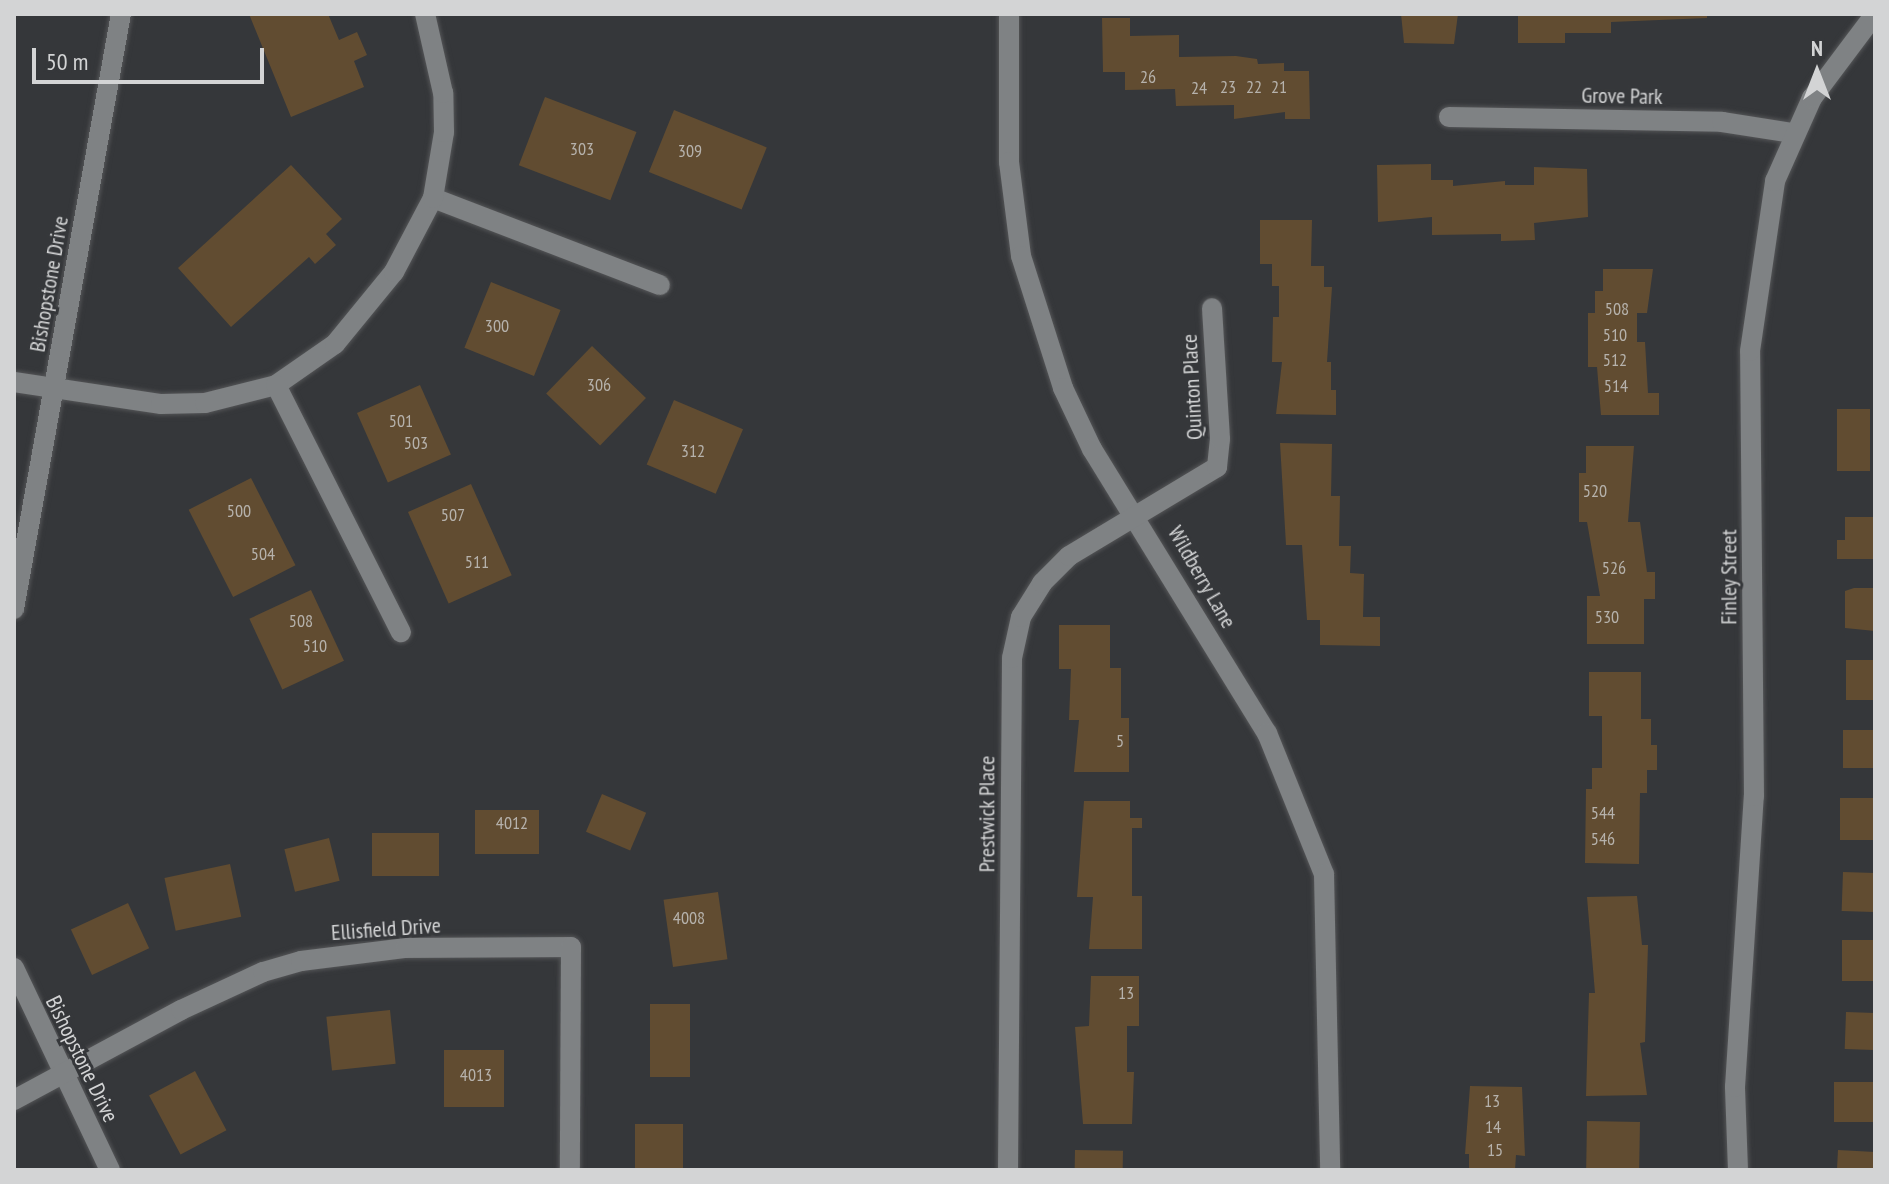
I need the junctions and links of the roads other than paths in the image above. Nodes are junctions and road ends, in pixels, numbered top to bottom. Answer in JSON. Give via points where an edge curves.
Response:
{"nodes":[{"id":1,"x":121,"y":14,"type":"edge"},
{"id":2,"x":425,"y":14,"type":"edge"},
{"id":3,"x":1009,"y":14,"type":"edge"},
{"id":4,"x":1875,"y":14,"type":"edge"},
{"id":5,"x":1449,"y":117,"type":"dead end"},
{"id":6,"x":1793,"y":133,"type":"junction"},
{"id":7,"x":433,"y":198,"type":"junction"},
{"id":8,"x":660,"y":285,"type":"dead end"},
{"id":9,"x":1212,"y":308,"type":"dead end"},
{"id":10,"x":14,"y":382,"type":"edge"},
{"id":11,"x":276,"y":385,"type":"junction"},
{"id":12,"x":54,"y":391,"type":"junction"},
{"id":13,"x":1139,"y":517,"type":"junction"},
{"id":14,"x":14,"y":609,"type":"edge"},
{"id":15,"x":401,"y":632,"type":"dead end"},
{"id":16,"x":14,"y":968,"type":"edge"},
{"id":17,"x":62,"y":1075,"type":"junction"},
{"id":18,"x":14,"y":1100,"type":"edge"},
{"id":19,"x":110,"y":1170,"type":"edge"},
{"id":20,"x":570,"y":1170,"type":"edge"},
{"id":21,"x":1008,"y":1170,"type":"edge"},
{"id":22,"x":1330,"y":1170,"type":"edge"},
{"id":23,"x":1738,"y":1170,"type":"edge"}],
"edges":[{"from":1,"to":12,"type":"street","name":"Bishopstone Drive"},
{"from":2,"to":7,"type":"street","via":[[443,93],[443,143]]},
{"from":3,"to":13,"type":"street","name":"Wildberry Lane","via":[[1009,162],[1029,292],[1074,415]]},
{"from":4,"to":6,"type":"street","name":"Finley Street","via":[[1812,98]]},
{"from":5,"to":6,"type":"street","name":"Grove Park","via":[[1722,122]]},
{"from":6,"to":23,"type":"street","name":"Finley Street","via":[[1772,194],[1750,351],[1754,796],[1735,1087]]},
{"from":7,"to":8,"type":"street"},
{"from":7,"to":11,"type":"street","via":[[394,272],[364,312],[307,367]]},
{"from":9,"to":13,"type":"street","name":"Quinton Place","via":[[1217,467]]},
{"from":10,"to":12,"type":"street"},
{"from":11,"to":12,"type":"street","via":[[205,403],[161,404]]},
{"from":11,"to":15,"type":"street"},
{"from":12,"to":14,"type":"street","name":"Bishopstone Drive"},
{"from":13,"to":21,"type":"street","name":"Prestwick Place","via":[[1069,556],[1042,583],[1021,617],[1012,658]]},
{"from":13,"to":22,"type":"street","name":"Wildberry Lane","via":[[1267,733],[1324,874]]},
{"from":16,"to":17,"type":"street","name":"Bishopstone Drive"},
{"from":17,"to":18,"type":"street","name":"Ellisfield Drive"},
{"from":17,"to":19,"type":"street","name":"Bishopstone Drive"},
{"from":17,"to":20,"type":"street","name":"Ellisfield Drive","via":[[181,1010],[263,972],[301,961],[406,948],[571,947]]}]}
